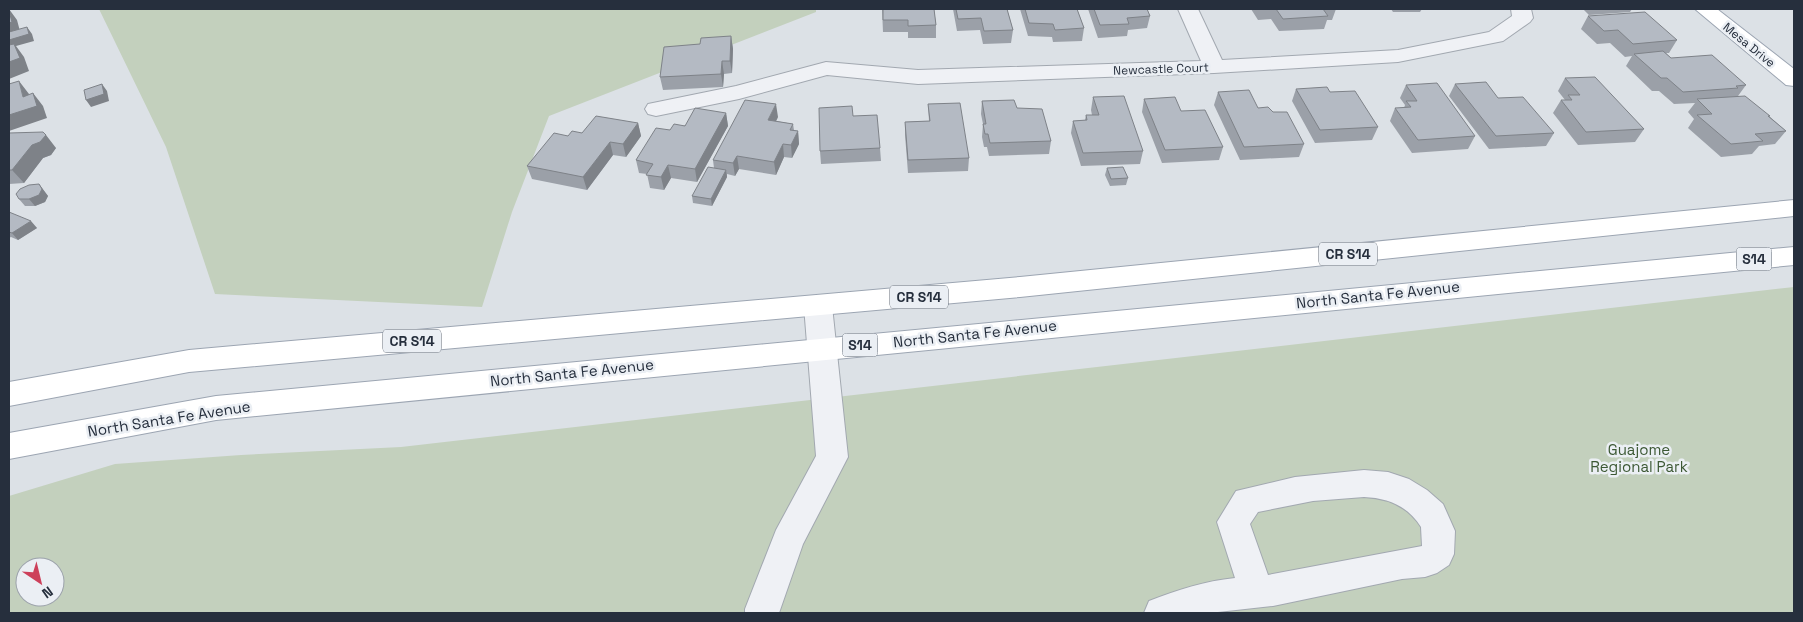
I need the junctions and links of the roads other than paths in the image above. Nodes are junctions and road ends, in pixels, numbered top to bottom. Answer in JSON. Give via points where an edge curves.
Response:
{"nodes":[{"id":1,"x":1188,"y":9,"type":"edge"},
{"id":2,"x":1521,"y":9,"type":"edge"},
{"id":3,"x":1705,"y":9,"type":"edge"},
{"id":4,"x":1214,"y":67,"type":"junction"},
{"id":5,"x":1794,"y":80,"type":"edge"},
{"id":6,"x":656,"y":109,"type":"dead end"},
{"id":7,"x":1794,"y":208,"type":"edge"},
{"id":8,"x":1794,"y":256,"type":"edge"},
{"id":9,"x":818,"y":306,"type":"junction"},
{"id":10,"x":822,"y":349,"type":"junction"},
{"id":11,"x":9,"y":394,"type":"edge"},
{"id":12,"x":9,"y":446,"type":"edge"},
{"id":13,"x":1257,"y":592,"type":"junction"},
{"id":14,"x":762,"y":613,"type":"edge"},
{"id":15,"x":1162,"y":613,"type":"edge"}],
"edges":[{"from":1,"to":4,"type":"street"},
{"from":2,"to":4,"type":"street","name":"Newcastle Court","via":[[1523,18],[1496,37],[1398,56]]},
{"from":3,"to":5,"type":"main road","name":"Mesa Drive"},
{"from":4,"to":6,"type":"street","name":"Newcastle Court","via":[[918,77],[826,68],[739,92]]},
{"from":7,"to":9,"type":"main road","number":"CR S14"},
{"from":8,"to":10,"type":"main road","name":"North Santa Fe Avenue","number":"S14"},
{"from":9,"to":10,"type":"street"},
{"from":9,"to":11,"type":"main road","number":"CR S14","via":[[189,361]]},
{"from":10,"to":12,"type":"main road","name":"North Santa Fe Avenue","number":"S14","via":[[216,408]]},
{"from":10,"to":14,"type":"street","via":[[832,457],[788,541]]},
{"from":13,"to":13,"type":"street","via":[[1425,562],[1437,554],[1439,530],[1428,510],[1411,494],[1380,484],[1274,493],[1246,501],[1234,522]]},
{"from":13,"to":15,"type":"street","via":[[1208,597]]}]}
